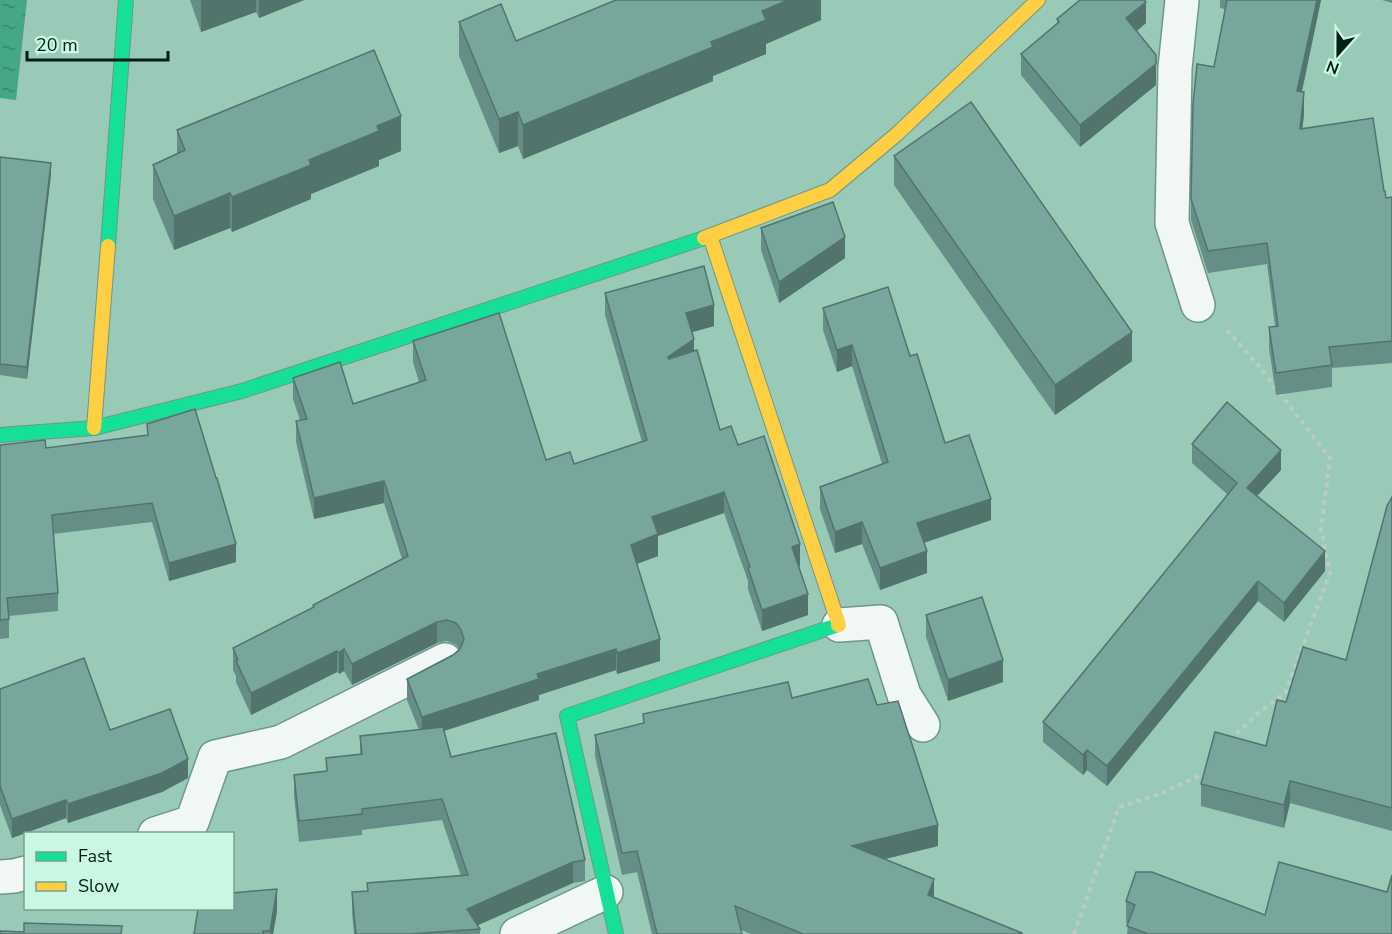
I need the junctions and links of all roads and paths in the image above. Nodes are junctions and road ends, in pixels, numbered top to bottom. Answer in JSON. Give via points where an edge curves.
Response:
{"nodes":[{"id":1,"x":126,"y":0,"type":"edge"},
{"id":2,"x":1038,"y":0,"type":"edge"},
{"id":3,"x":1182,"y":0,"type":"edge"},
{"id":4,"x":710,"y":236,"type":"junction"},
{"id":5,"x":1198,"y":305,"type":"joint"},
{"id":6,"x":94,"y":428,"type":"junction"},
{"id":7,"x":0,"y":435,"type":"edge"},
{"id":8,"x":839,"y":625,"type":"junction"},
{"id":9,"x":445,"y":660,"type":"edge"},
{"id":10,"x":923,"y":725,"type":"dead end"},
{"id":11,"x":1223,"y":747,"type":"edge"},
{"id":12,"x":1211,"y":765,"type":"edge"},
{"id":13,"x":161,"y":832,"type":"edge"},
{"id":14,"x":24,"y":874,"type":"edge"},
{"id":15,"x":0,"y":877,"type":"edge"},
{"id":16,"x":606,"y":892,"type":"junction"},
{"id":17,"x":517,"y":934,"type":"edge"},
{"id":18,"x":616,"y":934,"type":"edge"},
{"id":19,"x":1074,"y":934,"type":"edge"}],
"edges":[{"from":1,"to":6,"type":"street"},
{"from":2,"to":4,"type":"street","via":[[897,134],[830,190]]},
{"from":3,"to":5,"type":"street","via":[[1175,68],[1172,223]]},
{"from":4,"to":6,"type":"street","via":[[242,391]]},
{"from":4,"to":8,"type":"street"},
{"from":5,"to":11,"type":"path","via":[[1258,365],[1330,458],[1321,529],[1330,573],[1285,693]]},
{"from":6,"to":7,"type":"street"},
{"from":8,"to":10,"type":"street","via":[[880,622],[904,695]]},
{"from":8,"to":16,"type":"street","via":[[567,716]]},
{"from":9,"to":13,"type":"street","via":[[281,742],[215,757],[192,822]]},
{"from":12,"to":19,"type":"path","via":[[1205,774],[1119,807]]},
{"from":14,"to":15,"type":"street"},
{"from":16,"to":17,"type":"street"},
{"from":16,"to":18,"type":"street"}]}
